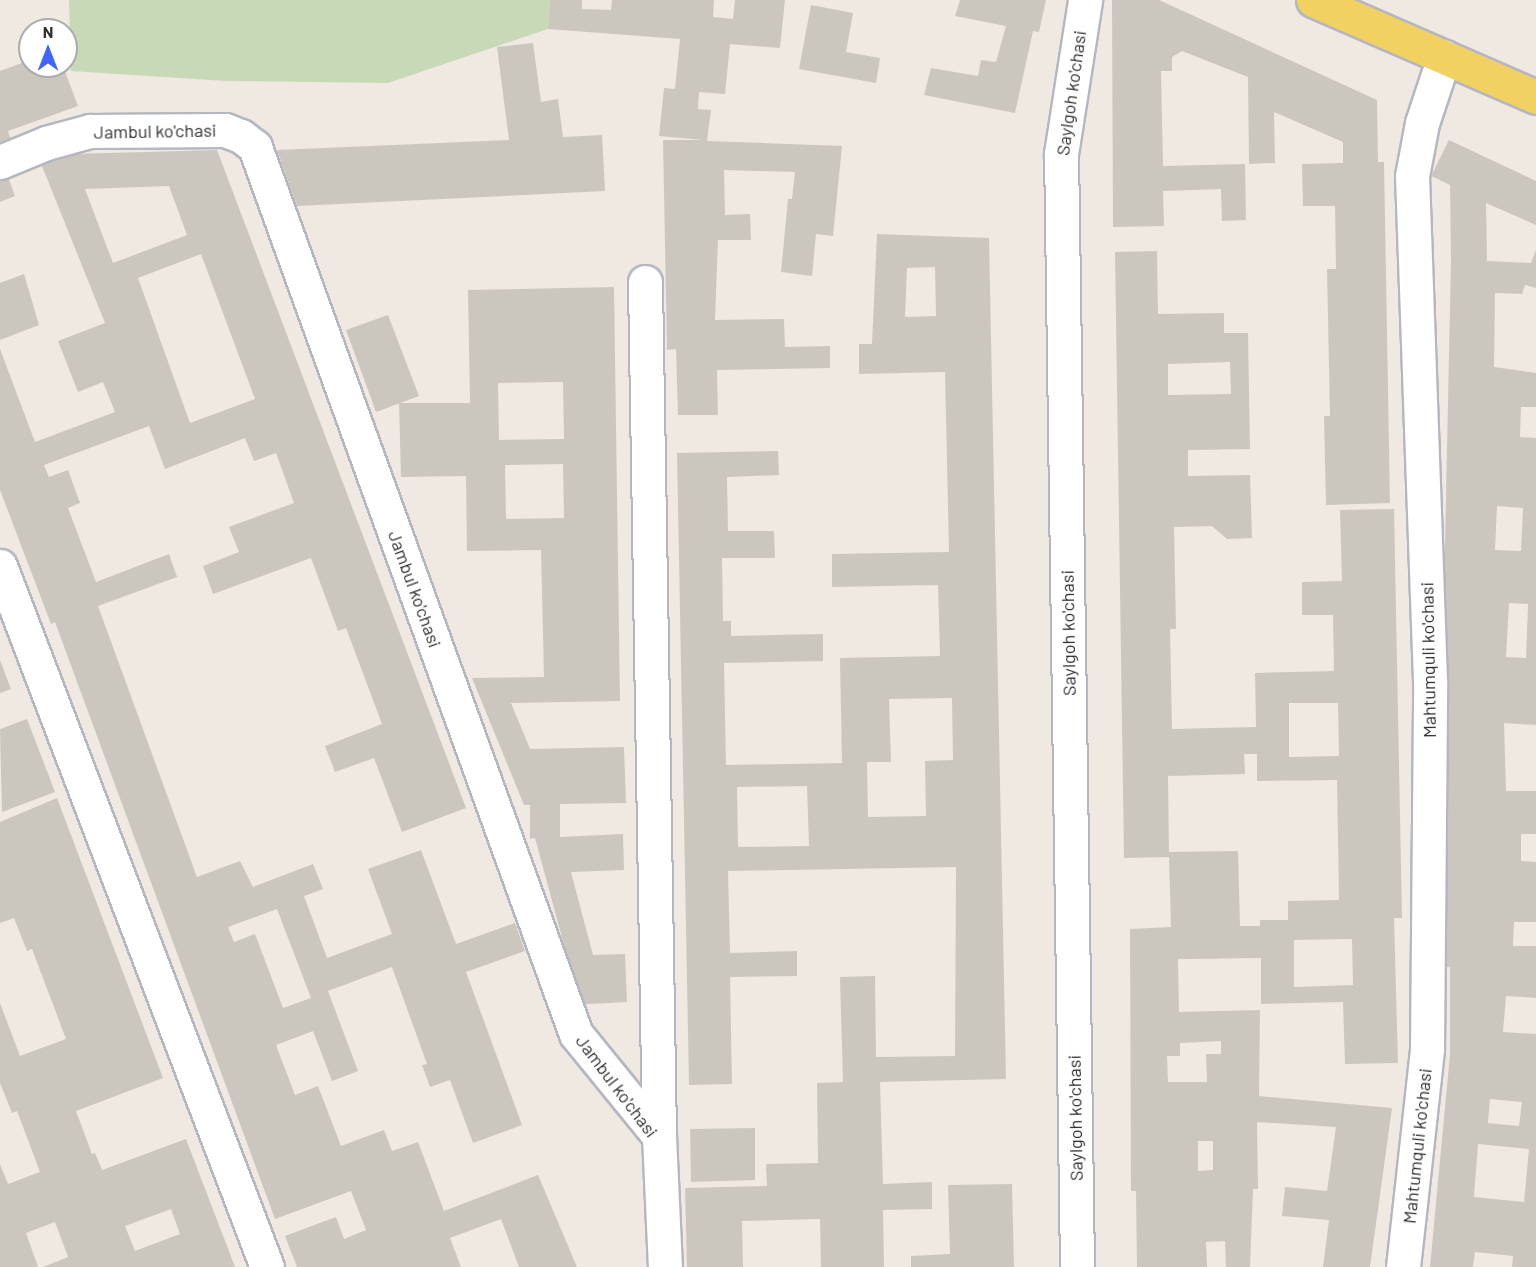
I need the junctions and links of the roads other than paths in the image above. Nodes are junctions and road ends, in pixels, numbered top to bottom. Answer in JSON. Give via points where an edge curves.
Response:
{"nodes":[{"id":1,"x":1085,"y":0,"type":"edge"},
{"id":2,"x":1313,"y":0,"type":"edge"},
{"id":3,"x":1444,"y":57,"type":"junction"},
{"id":4,"x":1536,"y":97,"type":"edge"},
{"id":5,"x":0,"y":162,"type":"edge"},
{"id":6,"x":645,"y":282,"type":"dead end"},
{"id":7,"x":0,"y":566,"type":"edge"},
{"id":8,"x":659,"y":1136,"type":"junction"},
{"id":9,"x":267,"y":1267,"type":"edge"},
{"id":10,"x":665,"y":1267,"type":"edge"},
{"id":11,"x":1077,"y":1267,"type":"edge"},
{"id":12,"x":1403,"y":1267,"type":"edge"}],
"edges":[{"from":1,"to":11,"type":"street","name":"Saylgoh ko'chasi","via":[[1060,154]]},
{"from":2,"to":3,"type":"main road"},
{"from":3,"to":4,"type":"main road"},
{"from":3,"to":12,"type":"street","name":"Mahtumquli ko'chasi","via":[[1422,123],[1412,177],[1430,693],[1427,1048]]},
{"from":5,"to":8,"type":"street","name":"Jambul ko'chasi","via":[[46,142],[110,130],[225,130],[242,136],[255,147],[576,1034]]},
{"from":6,"to":8,"type":"street"},
{"from":7,"to":9,"type":"street"},
{"from":8,"to":10,"type":"street","name":"Jambul ko'chasi"}]}
